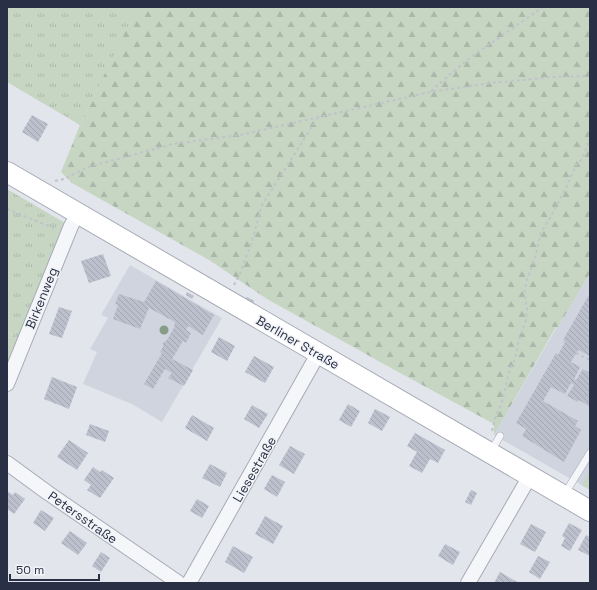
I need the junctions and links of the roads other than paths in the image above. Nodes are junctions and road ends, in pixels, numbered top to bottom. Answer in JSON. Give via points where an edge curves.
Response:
{"nodes":[{"id":1,"x":7,"y":172,"type":"edge"},
{"id":2,"x":78,"y":213,"type":"junction"},
{"id":3,"x":318,"y":354,"type":"junction"},
{"id":4,"x":7,"y":384,"type":"edge"},
{"id":5,"x":590,"y":453,"type":"edge"},
{"id":6,"x":7,"y":463,"type":"edge"},
{"id":7,"x":530,"y":476,"type":"junction"},
{"id":8,"x":564,"y":496,"type":"junction"},
{"id":9,"x":590,"y":511,"type":"edge"},
{"id":10,"x":179,"y":583,"type":"edge"},
{"id":11,"x":189,"y":583,"type":"edge"},
{"id":12,"x":468,"y":583,"type":"edge"}],
"edges":[{"from":1,"to":2,"type":"main road","name":"Berliner Straße","via":[[46,188]]},
{"from":2,"to":3,"type":"main road","name":"Berliner Straße"},
{"from":2,"to":4,"type":"street","name":"Birkenweg"},
{"from":3,"to":7,"type":"main road","name":"Berliner Straße","via":[[495,444]]},
{"from":3,"to":11,"type":"street","name":"Liesestraße"},
{"from":5,"to":8,"type":"lane"},
{"from":6,"to":10,"type":"street","name":"Petersstraße"},
{"from":7,"to":8,"type":"main road","name":"Berliner Straße"},
{"from":7,"to":12,"type":"street"},
{"from":8,"to":9,"type":"main road","name":"Berliner Straße"}]}
